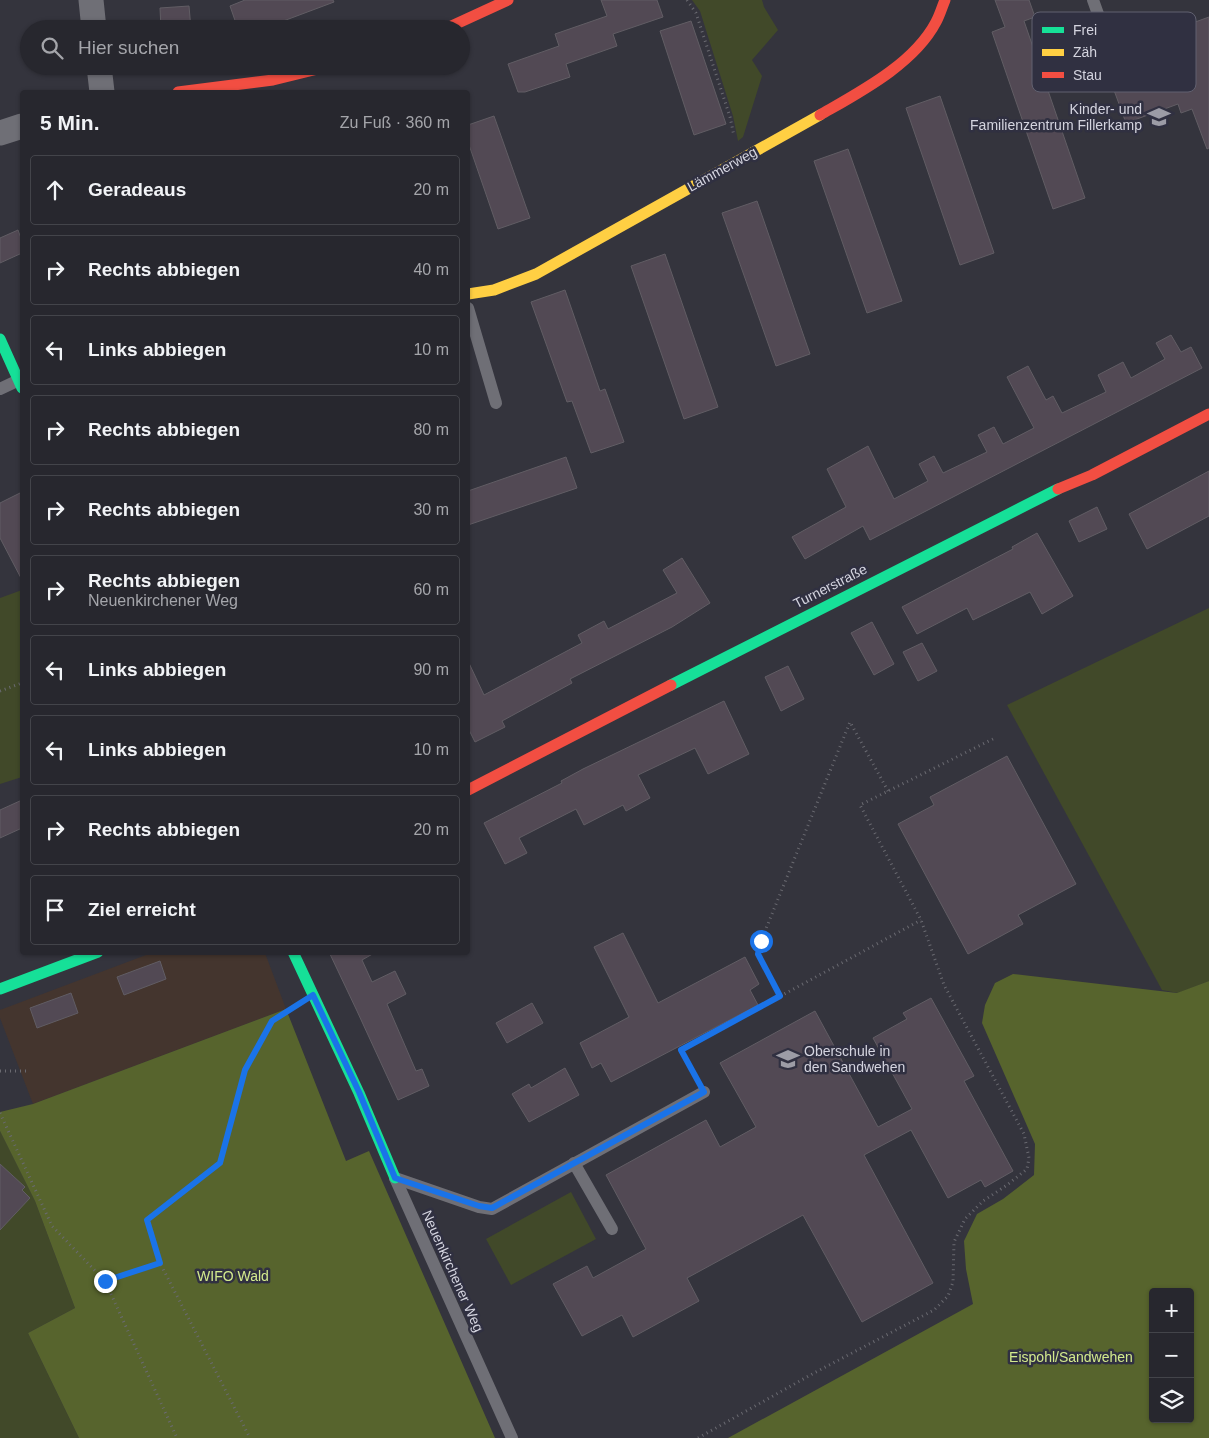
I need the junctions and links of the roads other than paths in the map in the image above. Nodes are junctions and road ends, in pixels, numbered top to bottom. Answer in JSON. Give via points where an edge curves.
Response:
{"nodes":[{"id":1,"x":91,"y":0,"type":"edge"},
{"id":2,"x":508,"y":0,"type":"edge"},
{"id":3,"x":945,"y":0,"type":"edge"},
{"id":4,"x":1093,"y":0,"type":"edge"},
{"id":5,"x":1097,"y":12,"type":"edge"},
{"id":6,"x":93,"y":20,"type":"edge"},
{"id":7,"x":465,"y":20,"type":"edge"},
{"id":8,"x":100,"y":75,"type":"edge"},
{"id":9,"x":306,"y":75,"type":"edge"},
{"id":10,"x":276,"y":86,"type":"edge"},
{"id":11,"x":102,"y":90,"type":"edge"},
{"id":12,"x":211,"y":90,"type":"edge"},
{"id":13,"x":20,"y":127,"type":"edge"},
{"id":14,"x":0,"y":134,"type":"edge"},
{"id":15,"x":470,"y":294,"type":"edge"},
{"id":16,"x":470,"y":315,"type":"edge"},
{"id":17,"x":0,"y":339,"type":"edge"},
{"id":18,"x":20,"y":382,"type":"edge"},
{"id":19,"x":20,"y":384,"type":"edge"},
{"id":20,"x":0,"y":388,"type":"edge"},
{"id":21,"x":496,"y":403,"type":"dead end"},
{"id":22,"x":1209,"y":414,"type":"edge"},
{"id":23,"x":470,"y":789,"type":"edge"},
{"id":24,"x":90,"y":955,"type":"edge"},
{"id":25,"x":294,"y":955,"type":"edge"},
{"id":26,"x":0,"y":988,"type":"edge"},
{"id":27,"x":704,"y":1092,"type":"road end"},
{"id":28,"x":574,"y":1163,"type":"junction"},
{"id":29,"x":395,"y":1178,"type":"junction"},
{"id":30,"x":612,"y":1229,"type":"dead end"},
{"id":31,"x":512,"y":1438,"type":"edge"}],
"edges":[{"from":1,"to":6,"type":"street"},
{"from":2,"to":7,"type":"street"},
{"from":3,"to":15,"type":"street","name":"Lämmerweg","via":[[923,41],[895,68],[867,88],[536,274],[507,287]]},
{"from":4,"to":5,"type":"lane"},
{"from":8,"to":11,"type":"street"},
{"from":9,"to":10,"type":"street"},
{"from":10,"to":12,"type":"street"},
{"from":13,"to":14,"type":"street"},
{"from":16,"to":21,"type":"lane"},
{"from":17,"to":18,"type":"street"},
{"from":19,"to":20,"type":"lane"},
{"from":22,"to":23,"type":"street","name":"Turnerstraße","via":[[783,627]]},
{"from":24,"to":26,"type":"street"},
{"from":25,"to":29,"type":"street","name":"Neuenkirchener Weg","via":[[359,1092]]},
{"from":27,"to":28,"type":"lane"},
{"from":28,"to":29,"type":"lane","via":[[492,1208]]},
{"from":28,"to":30,"type":"lane"},
{"from":29,"to":31,"type":"lane","name":"Neuenkirchener Weg"}]}
